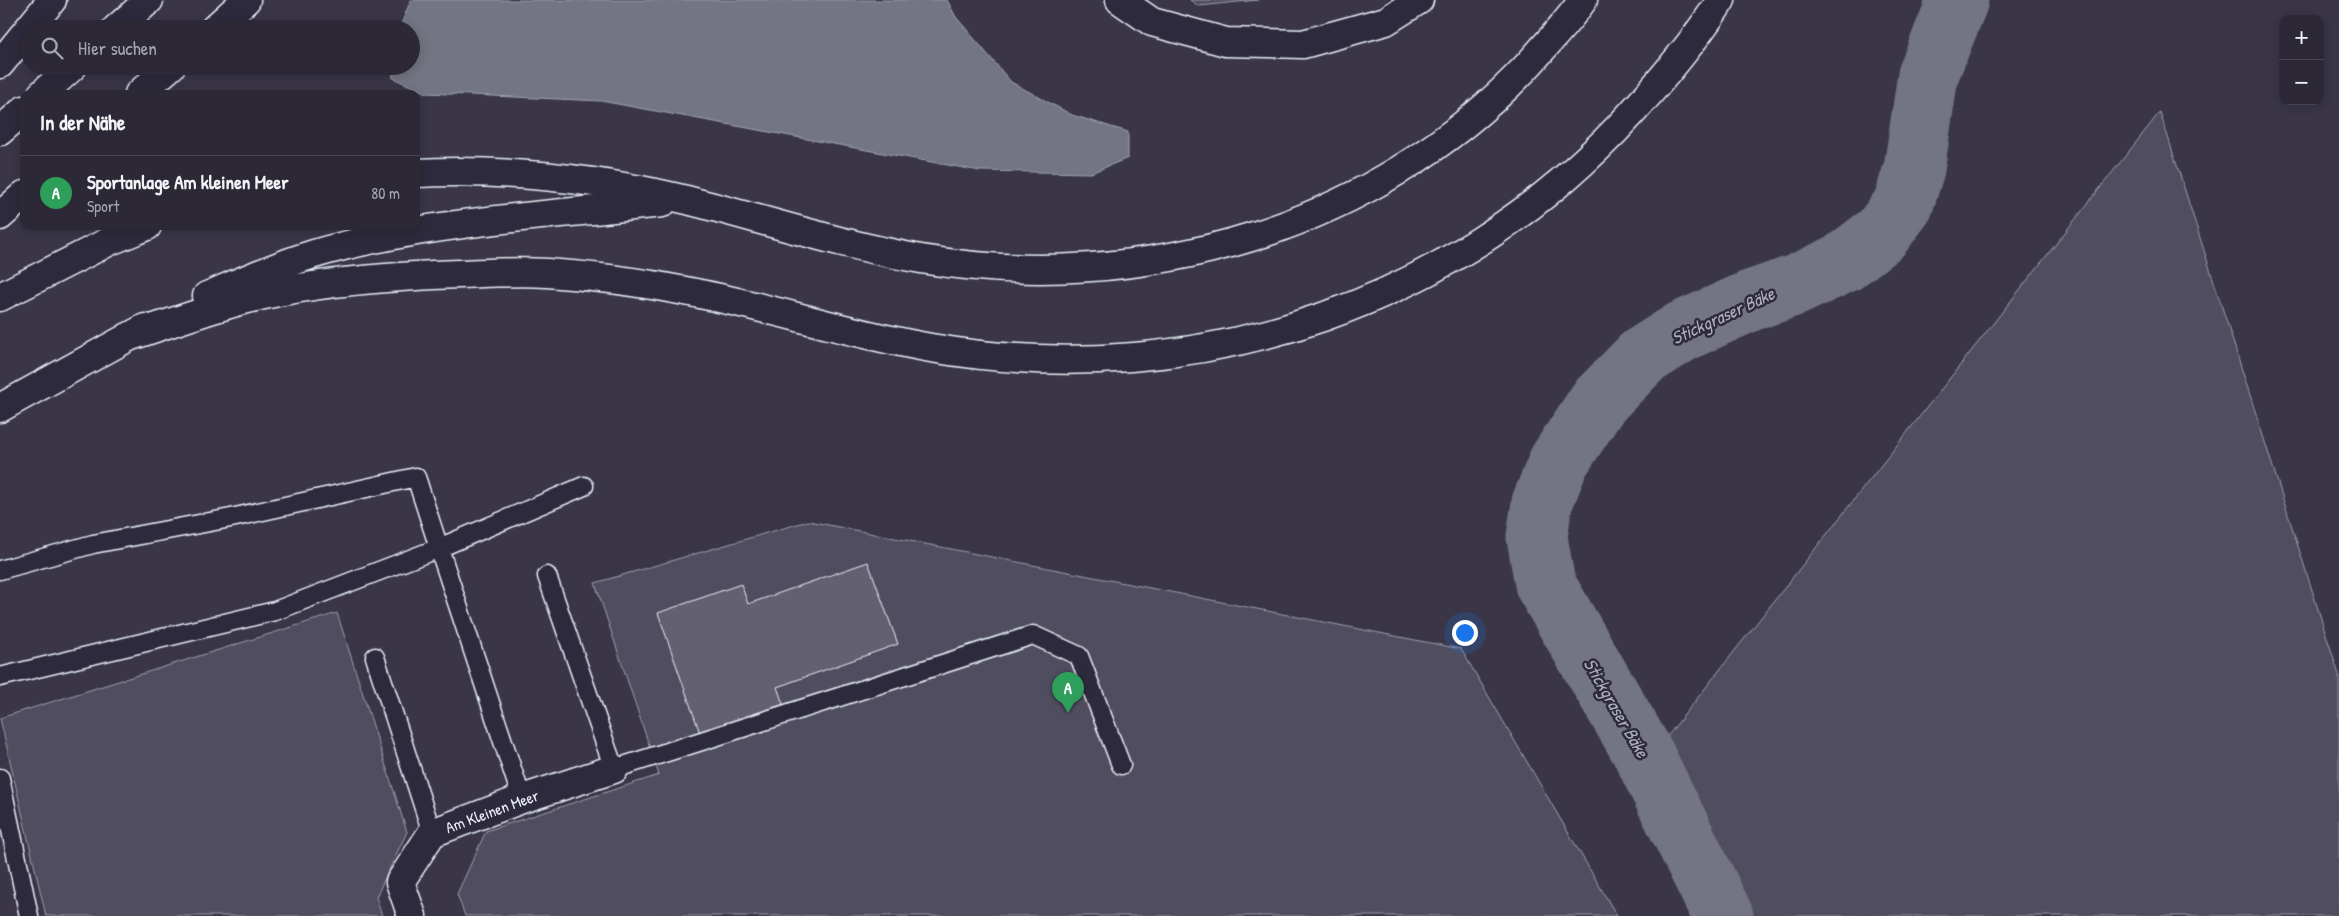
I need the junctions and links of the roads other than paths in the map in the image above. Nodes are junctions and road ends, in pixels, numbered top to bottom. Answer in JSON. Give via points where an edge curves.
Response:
{"nodes":[{"id":1,"x":52,"y":0,"type":"edge"},
{"id":2,"x":149,"y":0,"type":"edge"},
{"id":3,"x":246,"y":0,"type":"edge"},
{"id":4,"x":1120,"y":0,"type":"edge"},
{"id":5,"x":1419,"y":0,"type":"edge"},
{"id":6,"x":1583,"y":0,"type":"edge"},
{"id":7,"x":1720,"y":0,"type":"edge"},
{"id":8,"x":36,"y":20,"type":"edge"},
{"id":9,"x":126,"y":20,"type":"edge"},
{"id":10,"x":224,"y":20,"type":"edge"},
{"id":11,"x":20,"y":39,"type":"edge"},
{"id":12,"x":0,"y":64,"type":"edge"},
{"id":13,"x":64,"y":75,"type":"edge"},
{"id":14,"x":161,"y":75,"type":"edge"},
{"id":15,"x":47,"y":90,"type":"edge"},
{"id":16,"x":144,"y":90,"type":"edge"},
{"id":17,"x":20,"y":114,"type":"edge"},
{"id":18,"x":0,"y":131,"type":"edge"},
{"id":19,"x":420,"y":173,"type":"edge"},
{"id":20,"x":20,"y":198,"type":"edge"},
{"id":21,"x":686,"y":200,"type":"junction"},
{"id":22,"x":0,"y":216,"type":"edge"},
{"id":23,"x":137,"y":230,"type":"edge"},
{"id":24,"x":0,"y":297,"type":"edge"},
{"id":25,"x":128,"y":337,"type":"junction"},
{"id":26,"x":0,"y":408,"type":"edge"},
{"id":27,"x":584,"y":486,"type":"dead end"},
{"id":28,"x":439,"y":548,"type":"junction"},
{"id":29,"x":0,"y":570,"type":"edge"},
{"id":30,"x":547,"y":576,"type":"dead end"},
{"id":31,"x":375,"y":657,"type":"dead end"},
{"id":32,"x":0,"y":677,"type":"edge"},
{"id":33,"x":1121,"y":765,"type":"dead end"},
{"id":34,"x":614,"y":770,"type":"junction"},
{"id":35,"x":0,"y":778,"type":"edge"},
{"id":36,"x":522,"y":799,"type":"junction"},
{"id":37,"x":432,"y":833,"type":"junction"},
{"id":38,"x":29,"y":916,"type":"edge"},
{"id":39,"x":412,"y":916,"type":"edge"}],
"edges":[{"from":1,"to":8,"type":"main road"},
{"from":2,"to":9,"type":"main road"},
{"from":3,"to":10,"type":"main road"},
{"from":4,"to":5,"type":"main road","via":[[1152,22],[1226,42],[1303,44],[1386,21]]},
{"from":6,"to":21,"type":"main road","via":[[1568,21],[1500,95],[1435,148],[1355,195],[1288,226],[1221,246],[1116,266],[1038,270],[978,266],[921,259]]},
{"from":7,"to":25,"type":"main road","via":[[1678,60],[1633,112],[1595,152],[1516,218],[1384,294],[1333,315],[1232,344],[1125,359],[1058,361],[991,356],[930,348],[688,291],[543,273],[404,276],[277,292],[224,305]]},
{"from":11,"to":12,"type":"main road"},
{"from":13,"to":15,"type":"main road"},
{"from":14,"to":16,"type":"main road"},
{"from":17,"to":18,"type":"main road"},
{"from":19,"to":21,"type":"main road","via":[[549,178],[627,187]]},
{"from":20,"to":22,"type":"main road"},
{"from":21,"to":25,"type":"main road","via":[[393,235],[327,250],[198,300]]},
{"from":23,"to":24,"type":"main road"},
{"from":25,"to":26,"type":"main road"},
{"from":27,"to":28,"type":"lane"},
{"from":28,"to":29,"type":"lane","via":[[416,477],[231,518],[93,544]]},
{"from":28,"to":32,"type":"lane","via":[[275,611]]},
{"from":28,"to":36,"type":"lane"},
{"from":30,"to":34,"type":"lane"},
{"from":31,"to":37,"type":"lane"},
{"from":33,"to":34,"type":"lane","via":[[1079,656],[1033,635]]},
{"from":34,"to":36,"type":"main road","name":"Am Kleinen Meer"},
{"from":35,"to":38,"type":"lane"},
{"from":36,"to":37,"type":"main road","name":"Am Kleinen Meer"},
{"from":37,"to":39,"type":"main road","name":"Am Kleinen Meer","via":[[400,882]]}]}
